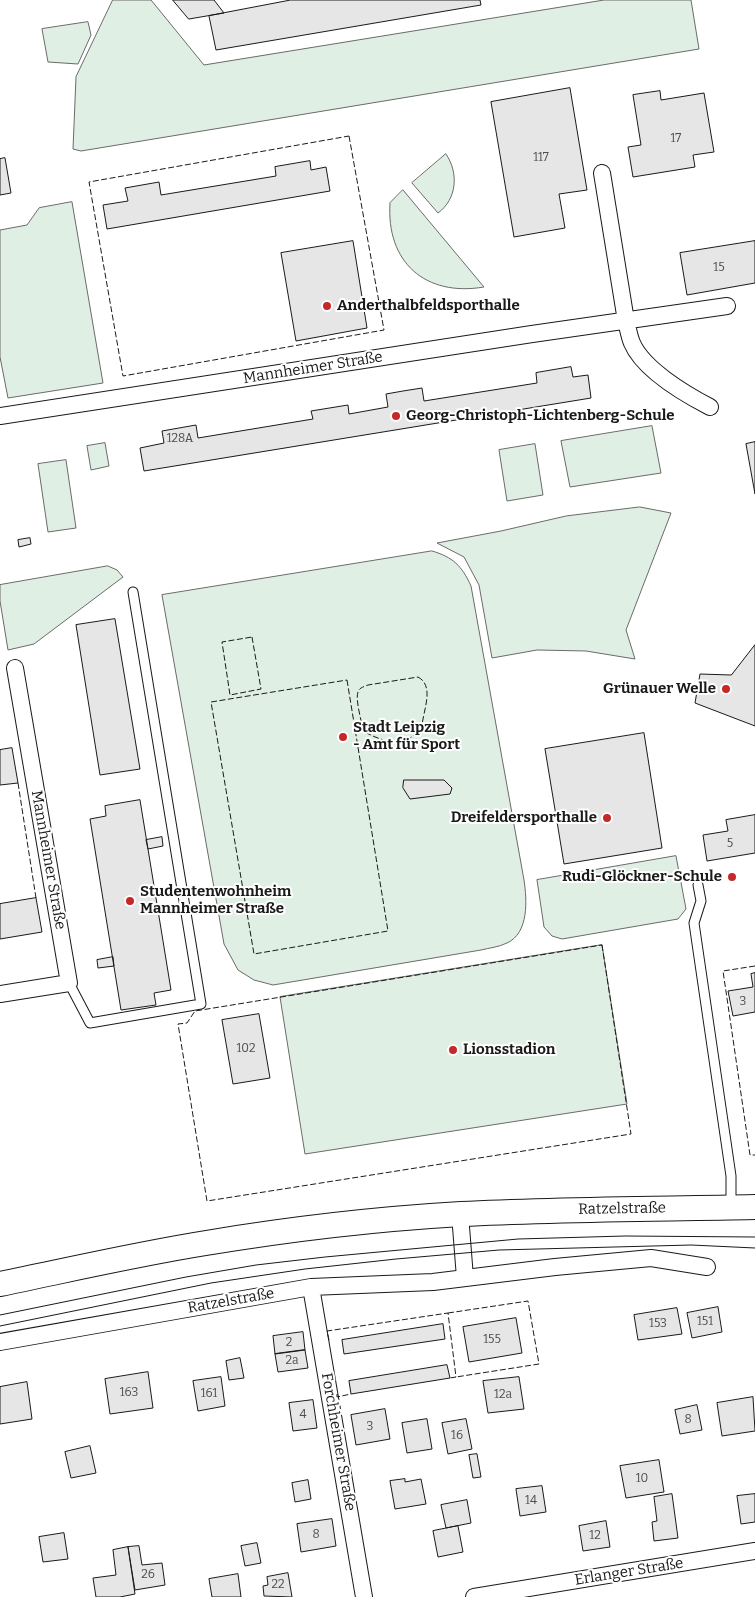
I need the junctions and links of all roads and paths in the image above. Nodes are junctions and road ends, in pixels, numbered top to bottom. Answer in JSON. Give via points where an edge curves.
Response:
{"nodes":[{"id":1,"x":602,"y":173,"type":"dead end"},
{"id":2,"x":727,"y":306,"type":"dead end"},
{"id":3,"x":626,"y":321,"type":"junction"},
{"id":4,"x":710,"y":407,"type":"dead end"},
{"id":5,"x":0,"y":416,"type":"edge"},
{"id":6,"x":133,"y":592,"type":"dead end"},
{"id":7,"x":14,"y":668,"type":"dead end"},
{"id":8,"x":698,"y":885,"type":"dead end"},
{"id":9,"x":70,"y":983,"type":"junction"},
{"id":10,"x":0,"y":994,"type":"edge"},
{"id":11,"x":755,"y":1206,"type":"edge"},
{"id":12,"x":731,"y":1207,"type":"junction"},
{"id":13,"x":460,"y":1214,"type":"junction"},
{"id":14,"x":708,"y":1267,"type":"dead end"},
{"id":15,"x":465,"y":1278,"type":"junction"},
{"id":16,"x":0,"y":1284,"type":"edge"},
{"id":17,"x":311,"y":1287,"type":"junction"},
{"id":18,"x":0,"y":1342,"type":"edge"},
{"id":19,"x":755,"y":1551,"type":"edge"},
{"id":20,"x":364,"y":1597,"type":"edge"},
{"id":21,"x":474,"y":1597,"type":"edge"}],
"edges":[{"from":1,"to":3,"type":"street"},
{"from":2,"to":3,"type":"street","name":"Mannheimer Straße"},
{"from":3,"to":4,"type":"street","via":[[632,344],[647,364],[683,392]]},
{"from":3,"to":5,"type":"street","name":"Mannheimer Straße"},
{"from":6,"to":9,"type":"lane","via":[[200,1004],[90,1023]]},
{"from":7,"to":9,"type":"street","name":"Mannheimer Straße"},
{"from":8,"to":12,"type":"lane","via":[[700,901],[694,923],[731,1176]]},
{"from":9,"to":10,"type":"street"},
{"from":11,"to":12,"type":"main road","name":"Ratzelstraße"},
{"from":12,"to":13,"type":"main road","name":"Ratzelstraße"},
{"from":13,"to":15,"type":"street"},
{"from":13,"to":16,"type":"main road","name":"Ratzelstraße","via":[[364,1222],[206,1242]]},
{"from":14,"to":15,"type":"street","name":"Ratzelstraße","via":[[651,1258]]},
{"from":15,"to":17,"type":"street","name":"Ratzelstraße"},
{"from":17,"to":18,"type":"street","name":"Ratzelstraße"},
{"from":17,"to":20,"type":"street","name":"Forchheimer Straße"},
{"from":19,"to":21,"type":"street","name":"Erlanger Straße"}]}
